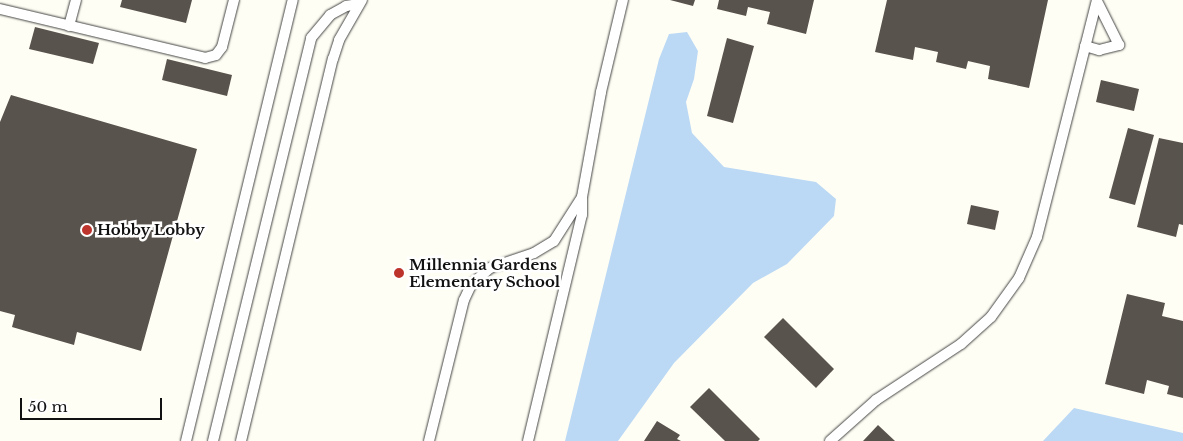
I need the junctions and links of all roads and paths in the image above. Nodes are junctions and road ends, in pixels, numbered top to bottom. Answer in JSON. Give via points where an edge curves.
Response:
{"nodes":[{"id":1,"x":12,"y":0,"type":"edge"},
{"id":2,"x":76,"y":0,"type":"edge"},
{"id":3,"x":234,"y":0,"type":"edge"},
{"id":4,"x":293,"y":0,"type":"edge"},
{"id":5,"x":623,"y":0,"type":"edge"},
{"id":6,"x":1097,"y":0,"type":"edge"},
{"id":7,"x":360,"y":2,"type":"edge"},
{"id":8,"x":5,"y":10,"type":"edge"},
{"id":9,"x":69,"y":26,"type":"junction"},
{"id":10,"x":1085,"y":46,"type":"junction"},
{"id":11,"x":582,"y":197,"type":"junction"},
{"id":12,"x":186,"y":441,"type":"edge"},
{"id":13,"x":213,"y":441,"type":"edge"},
{"id":14,"x":241,"y":441,"type":"edge"},
{"id":15,"x":430,"y":441,"type":"edge"},
{"id":16,"x":528,"y":441,"type":"edge"},
{"id":17,"x":830,"y":441,"type":"edge"}],
"edges":[{"from":1,"to":8,"type":"lane"},
{"from":2,"to":9,"type":"lane"},
{"from":3,"to":9,"type":"lane","via":[[222,47],[210,57],[200,58]]},
{"from":4,"to":12,"type":"lane"},
{"from":5,"to":11,"type":"lane","via":[[604,78]]},
{"from":6,"to":10,"type":"lane"},
{"from":6,"to":10,"type":"lane","via":[[1119,45],[1099,50]]},
{"from":7,"to":13,"type":"lane","via":[[330,15],[311,38]]},
{"from":7,"to":14,"type":"lane","via":[[333,59]]},
{"from":8,"to":9,"type":"lane"},
{"from":10,"to":17,"type":"lane","via":[[1037,237],[1019,278],[991,317],[961,344],[876,400]]},
{"from":11,"to":15,"type":"lane","via":[[554,241],[534,253],[490,268],[472,285],[464,300]]},
{"from":11,"to":16,"type":"lane","via":[[582,215]]}]}
